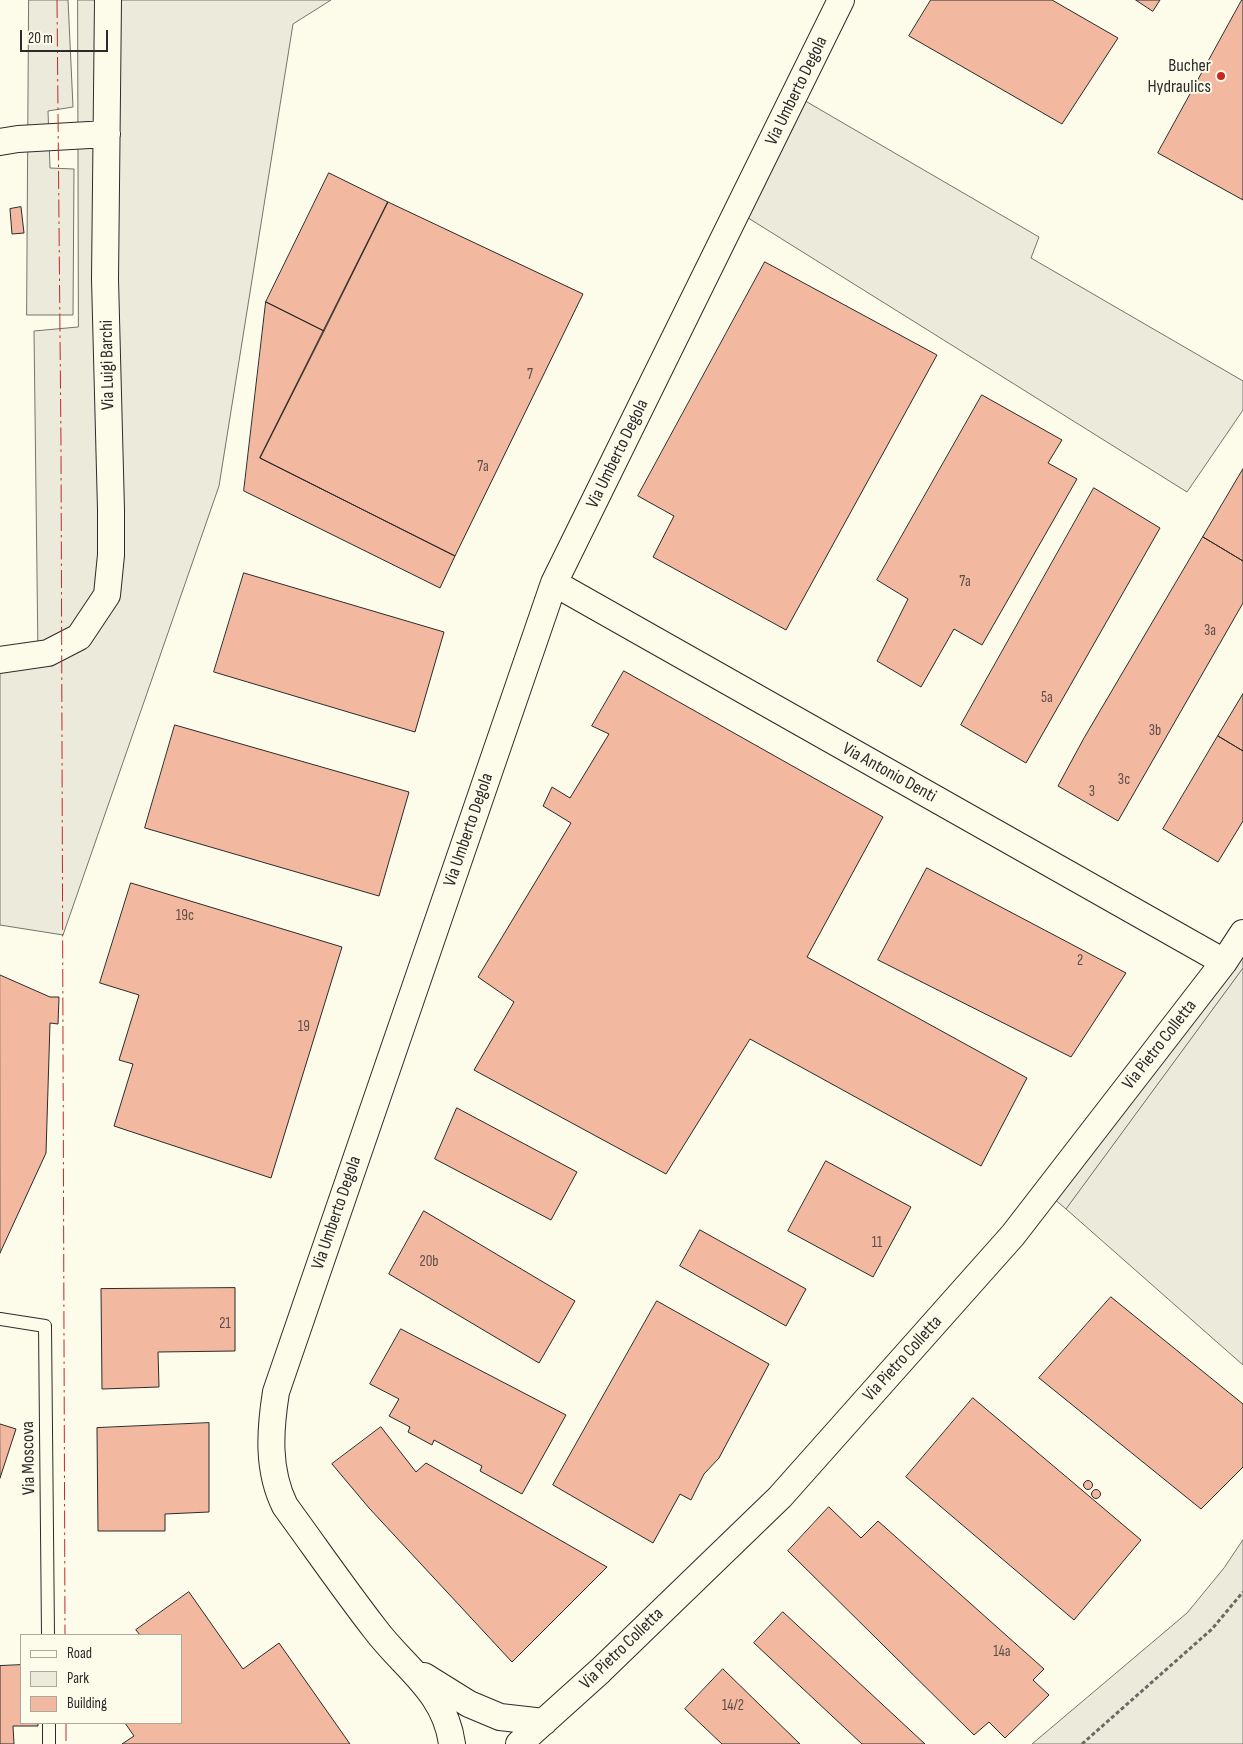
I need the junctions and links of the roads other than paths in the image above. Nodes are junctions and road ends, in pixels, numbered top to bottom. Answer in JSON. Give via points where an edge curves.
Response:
{"nodes":[{"id":1,"x":108,"y":0,"type":"edge"},
{"id":2,"x":841,"y":0,"type":"edge"},
{"id":3,"x":107,"y":134,"type":"junction"},
{"id":4,"x":0,"y":142,"type":"edge"},
{"id":5,"x":554,"y":583,"type":"junction"},
{"id":6,"x":0,"y":660,"type":"edge"},
{"id":7,"x":1243,"y":933,"type":"edge"},
{"id":8,"x":1224,"y":962,"type":"junction"},
{"id":9,"x":0,"y":1319,"type":"edge"},
{"id":10,"x":48,"y":1634,"type":"edge"},
{"id":11,"x":408,"y":1664,"type":"junction"},
{"id":12,"x":544,"y":1722,"type":"junction"},
{"id":13,"x":49,"y":1724,"type":"edge"},
{"id":14,"x":49,"y":1744,"type":"edge"},
{"id":15,"x":452,"y":1744,"type":"edge"},
{"id":16,"x":519,"y":1744,"type":"edge"}],
"edges":[{"from":1,"to":3,"type":"street","name":"Via Luigi Barchi"},
{"from":2,"to":5,"type":"street","name":"Via Umberto Degola"},
{"from":3,"to":4,"type":"street"},
{"from":3,"to":6,"type":"street","name":"Via Luigi Barchi","via":[[111,555],[106,595],[79,637],[48,653]]},
{"from":5,"to":8,"type":"street","name":"Via Antonio Denti"},
{"from":5,"to":11,"type":"street","name":"Via Umberto Degola","via":[[280,1374],[273,1409],[271,1459],[285,1506],[376,1631]]},
{"from":7,"to":8,"type":"street","name":"Via Pietro Colletta"},
{"from":8,"to":12,"type":"street","name":"Via Pietro Colletta","via":[[1013,1235],[799,1476]]},
{"from":9,"to":10,"type":"lane","name":"Via Moscova","via":[[45,1326]]},
{"from":11,"to":12,"type":"street","name":"Via Umberto Degola","via":[[469,1704],[500,1717]]},
{"from":11,"to":15,"type":"street","name":"Via Umberto Degola","via":[[445,1714]]},
{"from":12,"to":16,"type":"street","name":"Via Pietro Colletta"},
{"from":13,"to":14,"type":"lane"}]}
